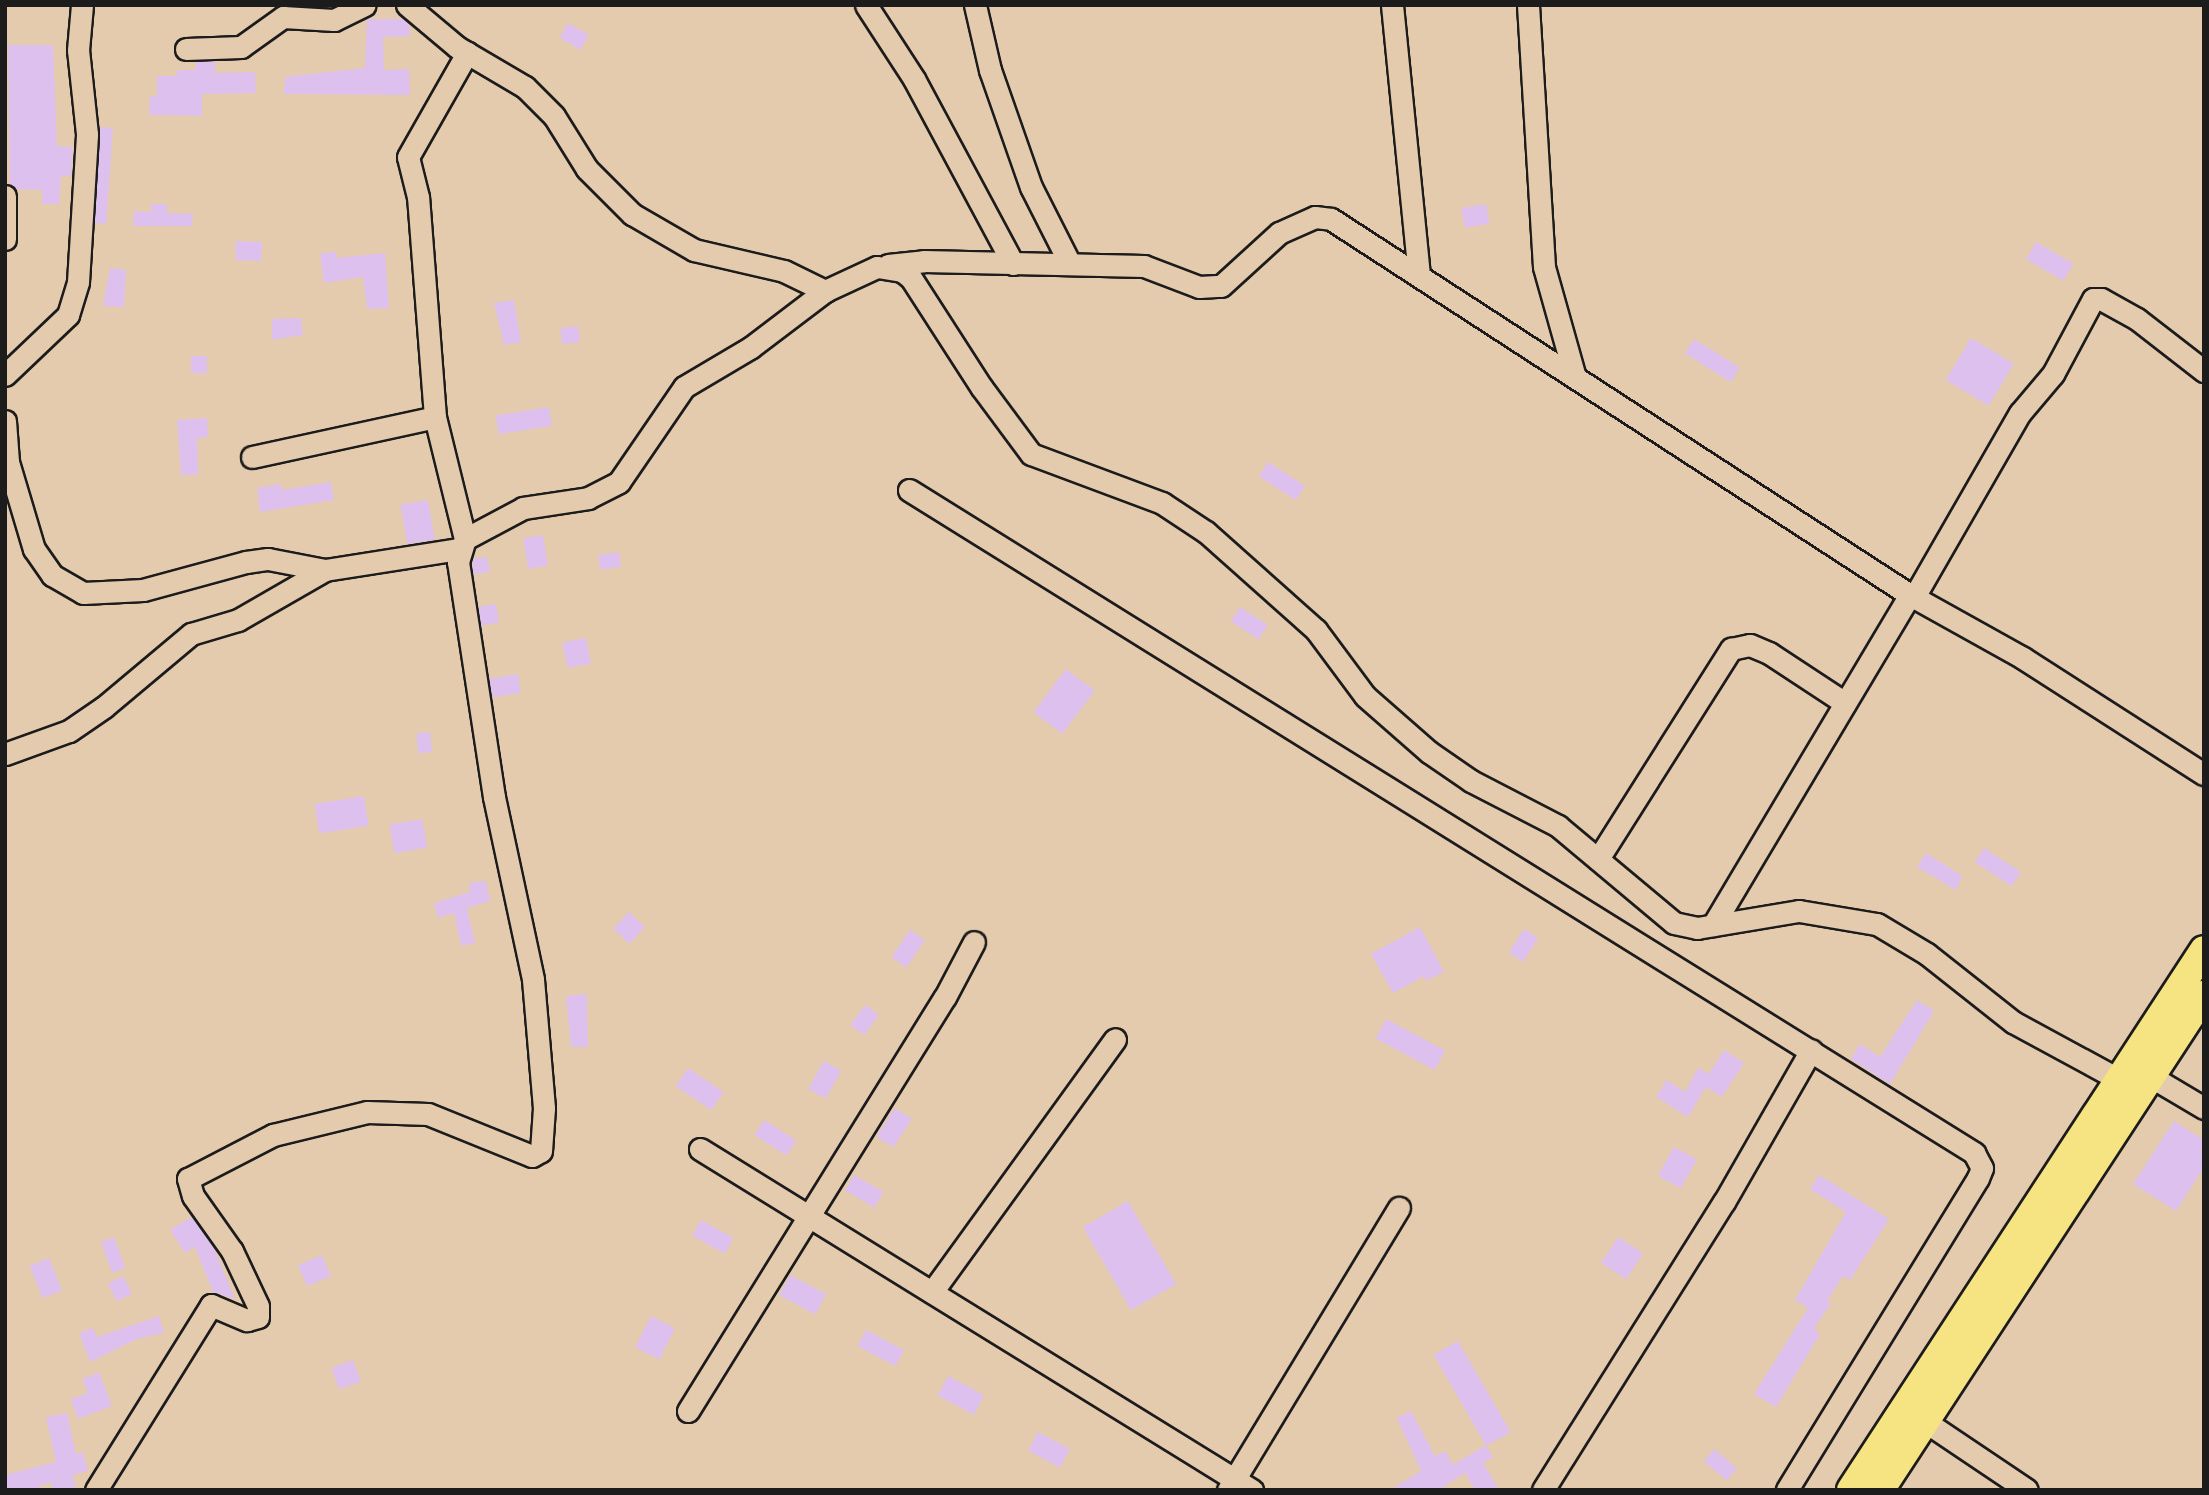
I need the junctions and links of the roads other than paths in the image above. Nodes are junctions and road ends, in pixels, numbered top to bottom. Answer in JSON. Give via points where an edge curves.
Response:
{"nodes":[{"id":1,"x":82,"y":5,"type":"edge"},
{"id":2,"x":365,"y":5,"type":"edge"},
{"id":3,"x":407,"y":5,"type":"edge"},
{"id":4,"x":866,"y":5,"type":"edge"},
{"id":5,"x":975,"y":5,"type":"edge"},
{"id":6,"x":1392,"y":5,"type":"edge"},
{"id":7,"x":1528,"y":5,"type":"edge"},
{"id":8,"x":186,"y":49,"type":"dead end"},
{"id":9,"x":467,"y":53,"type":"junction"},
{"id":10,"x":5,"y":196,"type":"edge"},
{"id":11,"x":5,"y":239,"type":"edge"},
{"id":12,"x":1013,"y":264,"type":"junction"},
{"id":13,"x":1070,"y":264,"type":"junction"},
{"id":14,"x":877,"y":267,"type":"junction"},
{"id":15,"x":1419,"y":275,"type":"junction"},
{"id":16,"x":825,"y":291,"type":"junction"},
{"id":17,"x":2204,"y":371,"type":"edge"},
{"id":18,"x":5,"y":375,"type":"edge"},
{"id":19,"x":1575,"y":377,"type":"junction"},
{"id":20,"x":435,"y":417,"type":"junction"},
{"id":21,"x":5,"y":421,"type":"edge"},
{"id":22,"x":252,"y":457,"type":"dead end"},
{"id":23,"x":909,"y":490,"type":"dead end"},
{"id":24,"x":462,"y":544,"type":"junction"},
{"id":25,"x":325,"y":570,"type":"junction"},
{"id":26,"x":1912,"y":596,"type":"junction"},
{"id":27,"x":1845,"y":703,"type":"junction"},
{"id":28,"x":5,"y":754,"type":"edge"},
{"id":29,"x":2204,"y":774,"type":"edge"},
{"id":30,"x":1598,"y":859,"type":"junction"},
{"id":31,"x":1713,"y":925,"type":"junction"},
{"id":32,"x":974,"y":942,"type":"dead end"},
{"id":33,"x":2204,"y":950,"type":"edge"},
{"id":34,"x":2204,"y":995,"type":"edge"},
{"id":35,"x":1115,"y":1039,"type":"dead end"},
{"id":36,"x":1811,"y":1050,"type":"junction"},
{"id":37,"x":2150,"y":1076,"type":"junction"},
{"id":38,"x":2118,"y":1079,"type":"junction"},
{"id":39,"x":2204,"y":1108,"type":"edge"},
{"id":40,"x":700,"y":1149,"type":"dead end"},
{"id":41,"x":1399,"y":1208,"type":"dead end"},
{"id":42,"x":808,"y":1216,"type":"junction"},
{"id":43,"x":932,"y":1292,"type":"junction"},
{"id":44,"x":688,"y":1411,"type":"dead end"},
{"id":45,"x":1923,"y":1420,"type":"junction"},
{"id":46,"x":1238,"y":1486,"type":"edge"},
{"id":47,"x":96,"y":1490,"type":"edge"},
{"id":48,"x":1543,"y":1490,"type":"edge"},
{"id":49,"x":1787,"y":1490,"type":"edge"},
{"id":50,"x":1851,"y":1490,"type":"edge"},
{"id":51,"x":1880,"y":1490,"type":"edge"},
{"id":52,"x":2027,"y":1490,"type":"edge"}],
"edges":[{"from":1,"to":18,"type":"street","via":[[78,50],[86,134],[78,282],[68,315]]},
{"from":2,"to":8,"type":"street","via":[[334,20],[283,17],[241,47]]},
{"from":3,"to":9,"type":"street"},
{"from":4,"to":12,"type":"street","via":[[914,79]]},
{"from":5,"to":13,"type":"street","via":[[990,70],[1031,187]]},
{"from":6,"to":15,"type":"street"},
{"from":7,"to":19,"type":"street","via":[[1544,267]]},
{"from":9,"to":16,"type":"street","via":[[544,105],[587,169],[632,214],[694,250],[784,271]]},
{"from":9,"to":20,"type":"street","via":[[408,157],[418,197]]},
{"from":10,"to":11,"type":"street"},
{"from":12,"to":13,"type":"street"},
{"from":12,"to":14,"type":"street","via":[[924,261]]},
{"from":13,"to":15,"type":"street","via":[[1144,266],[1199,287],[1221,286],[1279,233],[1315,217],[1331,219]]},
{"from":14,"to":16,"type":"street"},
{"from":14,"to":30,"type":"street","via":[[902,271],[911,278],[989,399],[1031,454],[1162,503],[1206,532],[1316,630],[1365,696],[1429,752],[1471,781],[1558,826]]},
{"from":15,"to":19,"type":"street"},
{"from":16,"to":24,"type":"street","via":[[750,348],[684,387],[619,482],[588,498],[523,508]]},
{"from":17,"to":26,"type":"street","via":[[2137,319],[2093,299],[2053,374],[2032,395]]},
{"from":19,"to":26,"type":"street"},
{"from":20,"to":22,"type":"street"},
{"from":20,"to":24,"type":"street"},
{"from":21,"to":25,"type":"street","via":[[8,462],[26,532],[52,575],[76,590],[95,594],[143,590],[268,559]]},
{"from":23,"to":36,"type":"street"},
{"from":24,"to":25,"type":"street"},
{"from":24,"to":47,"type":"street","via":[[494,797],[533,979],[544,1108],[541,1152],[532,1156],[428,1114],[367,1112],[273,1135],[188,1179],[193,1196],[232,1251],[258,1306],[258,1317],[247,1320],[211,1304]]},
{"from":25,"to":28,"type":"street","via":[[238,620],[197,630],[69,731]]},
{"from":26,"to":27,"type":"street"},
{"from":26,"to":29,"type":"street","via":[[2023,658]]},
{"from":27,"to":30,"type":"street","via":[[1759,649],[1750,645],[1731,649]]},
{"from":27,"to":31,"type":"street"},
{"from":30,"to":31,"type":"street","via":[[1674,923],[1697,928]]},
{"from":31,"to":38,"type":"street","via":[[1799,911],[1877,924],[1927,954],[2013,1022]]},
{"from":32,"to":42,"type":"street","via":[[945,997]]},
{"from":33,"to":38,"type":"main road"},
{"from":34,"to":37,"type":"main road"},
{"from":35,"to":43,"type":"street"},
{"from":36,"to":48,"type":"street","via":[[1724,1202]]},
{"from":36,"to":49,"type":"street","via":[[1950,1136],[1974,1153],[1982,1168]]},
{"from":37,"to":39,"type":"street"},
{"from":37,"to":45,"type":"main road"},
{"from":38,"to":50,"type":"main road"},
{"from":40,"to":42,"type":"street"},
{"from":41,"to":46,"type":"street"},
{"from":42,"to":43,"type":"street"},
{"from":42,"to":44,"type":"street"},
{"from":43,"to":46,"type":"street"},
{"from":45,"to":51,"type":"main road"},
{"from":45,"to":52,"type":"street"}]}
